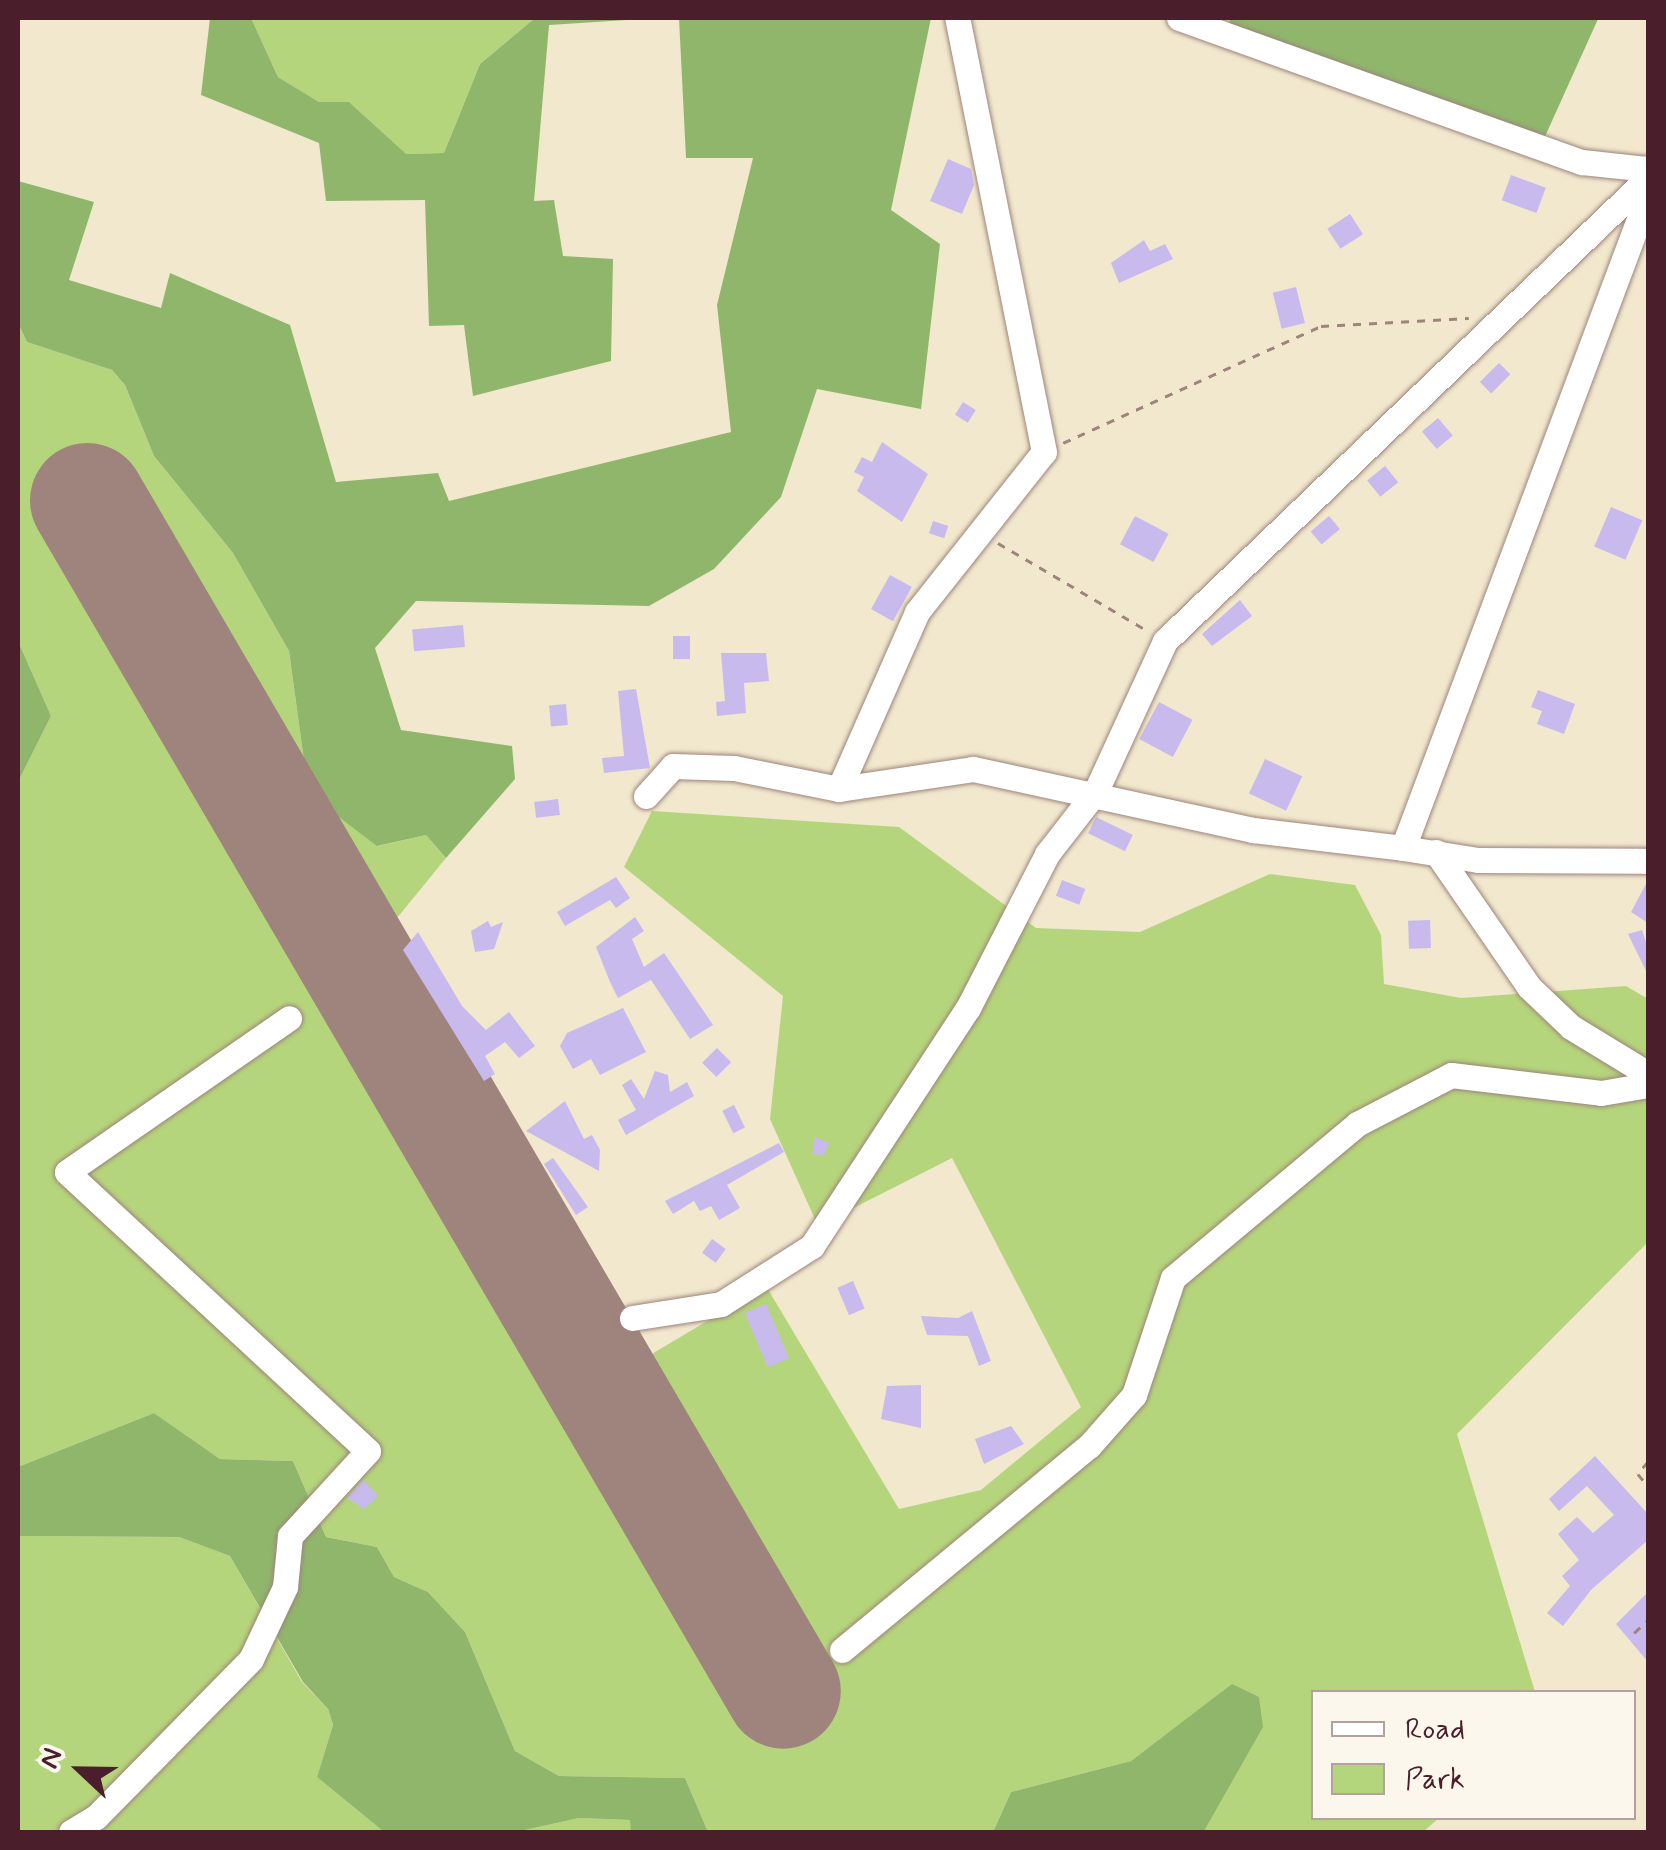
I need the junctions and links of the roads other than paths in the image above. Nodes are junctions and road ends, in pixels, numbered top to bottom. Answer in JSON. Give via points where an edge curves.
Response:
{"nodes":[{"id":1,"x":957,"y":18,"type":"edge"},
{"id":2,"x":1178,"y":18,"type":"edge"},
{"id":3,"x":1648,"y":170,"type":"edge"},
{"id":4,"x":1648,"y":178,"type":"edge"},
{"id":5,"x":1648,"y":195,"type":"edge"},
{"id":6,"x":839,"y":789,"type":"junction"},
{"id":7,"x":1096,"y":791,"type":"junction"},
{"id":8,"x":646,"y":796,"type":"dead end"},
{"id":9,"x":1403,"y":848,"type":"junction"},
{"id":10,"x":1436,"y":852,"type":"junction"},
{"id":11,"x":1648,"y":861,"type":"edge"},
{"id":12,"x":289,"y":1018,"type":"dead end"},
{"id":13,"x":1648,"y":1074,"type":"edge"},
{"id":14,"x":1648,"y":1085,"type":"edge"},
{"id":15,"x":632,"y":1318,"type":"dead end"},
{"id":16,"x":842,"y":1650,"type":"dead end"},
{"id":17,"x":71,"y":1832,"type":"edge"}],
"edges":[{"from":1,"to":6,"type":"street","via":[[1044,452],[917,612]]},
{"from":2,"to":3,"type":"street","via":[[1582,162]]},
{"from":4,"to":7,"type":"street","via":[[1164,641]]},
{"from":5,"to":9,"type":"street"},
{"from":6,"to":7,"type":"street","via":[[973,769]]},
{"from":6,"to":8,"type":"street","via":[[734,768],[672,766]]},
{"from":7,"to":9,"type":"street","via":[[1254,830]]},
{"from":7,"to":15,"type":"street","via":[[1046,854],[968,1008],[812,1246],[721,1304]]},
{"from":9,"to":10,"type":"street"},
{"from":10,"to":11,"type":"street","via":[[1478,860]]},
{"from":10,"to":13,"type":"street","via":[[1529,987],[1571,1028]]},
{"from":12,"to":17,"type":"street","via":[[67,1172],[368,1451],[290,1536],[285,1587],[251,1660],[96,1817]]},
{"from":14,"to":16,"type":"street","via":[[1601,1093],[1451,1074],[1357,1124],[1174,1278],[1134,1395],[1089,1446]]}]}
